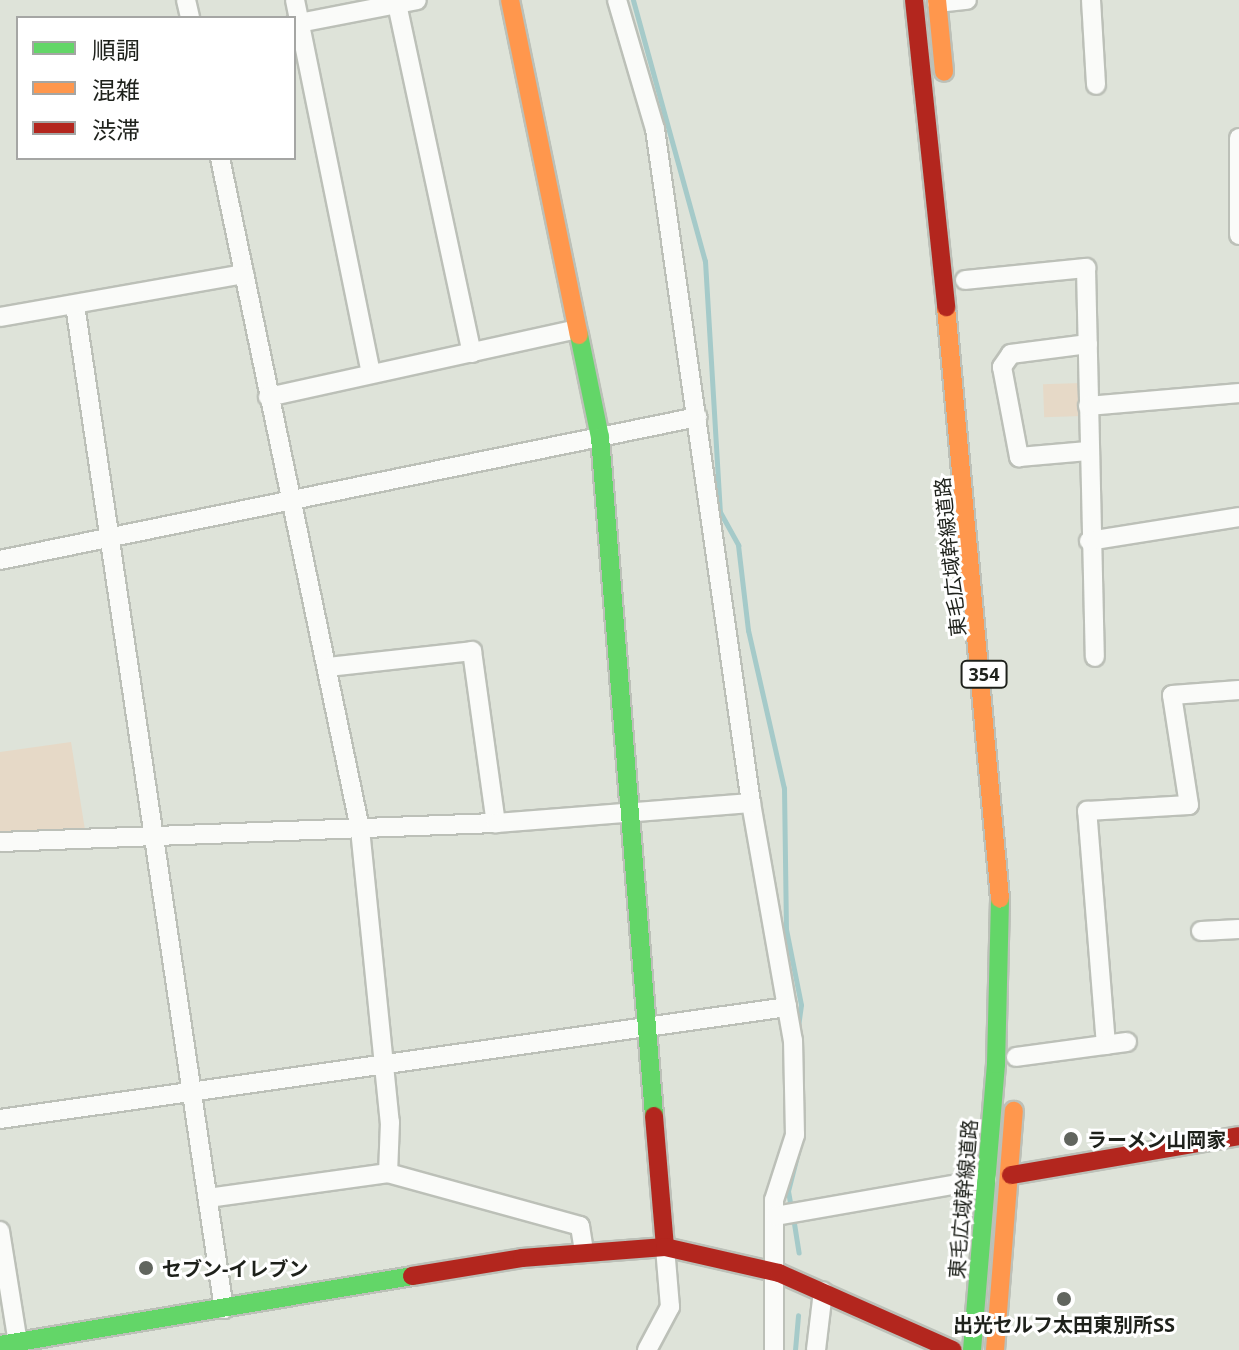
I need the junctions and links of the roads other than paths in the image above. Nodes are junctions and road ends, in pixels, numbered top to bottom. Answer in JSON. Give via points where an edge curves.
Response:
{"nodes":[{"id":1,"x":295,"y":0,"type":"edge"},
{"id":2,"x":417,"y":0,"type":"edge"},
{"id":3,"x":510,"y":0,"type":"edge"},
{"id":4,"x":617,"y":0,"type":"edge"},
{"id":5,"x":914,"y":0,"type":"edge"},
{"id":6,"x":967,"y":0,"type":"edge"},
{"id":7,"x":1091,"y":0,"type":"edge"},
{"id":8,"x":937,"y":2,"type":"edge"},
{"id":9,"x":397,"y":4,"type":"junction"},
{"id":10,"x":297,"y":23,"type":"edge"},
{"id":11,"x":1096,"y":85,"type":"dead end"},
{"id":12,"x":946,"y":96,"type":"dead end"},
{"id":13,"x":1239,"y":138,"type":"edge"},
{"id":14,"x":220,"y":160,"type":"edge"},
{"id":15,"x":1239,"y":235,"type":"edge"},
{"id":16,"x":244,"y":274,"type":"junction"},
{"id":17,"x":965,"y":280,"type":"dead end"},
{"id":18,"x":75,"y":305,"type":"junction"},
{"id":19,"x":0,"y":317,"type":"edge"},
{"id":20,"x":577,"y":329,"type":"junction"},
{"id":21,"x":1088,"y":344,"type":"junction"},
{"id":22,"x":472,"y":353,"type":"junction"},
{"id":23,"x":371,"y":373,"type":"junction"},
{"id":24,"x":1239,"y":393,"type":"edge"},
{"id":25,"x":268,"y":397,"type":"junction"},
{"id":26,"x":1088,"y":406,"type":"junction"},
{"id":27,"x":697,"y":417,"type":"junction"},
{"id":28,"x":600,"y":437,"type":"junction"},
{"id":29,"x":1088,"y":451,"type":"junction"},
{"id":30,"x":292,"y":503,"type":"junction"},
{"id":31,"x":1239,"y":517,"type":"edge"},
{"id":32,"x":111,"y":536,"type":"junction"},
{"id":33,"x":1089,"y":541,"type":"junction"},
{"id":34,"x":0,"y":560,"type":"edge"},
{"id":35,"x":1095,"y":657,"type":"dead end"},
{"id":36,"x":328,"y":667,"type":"junction"},
{"id":37,"x":1239,"y":690,"type":"edge"},
{"id":38,"x":751,"y":803,"type":"junction"},
{"id":39,"x":630,"y":811,"type":"junction"},
{"id":40,"x":496,"y":823,"type":"junction"},
{"id":41,"x":360,"y":829,"type":"junction"},
{"id":42,"x":155,"y":837,"type":"junction"},
{"id":43,"x":0,"y":842,"type":"edge"},
{"id":44,"x":1018,"y":861,"type":"dead end"},
{"id":45,"x":1239,"y":929,"type":"edge"},
{"id":46,"x":1201,"y":931,"type":"dead end"},
{"id":47,"x":787,"y":1007,"type":"junction"},
{"id":48,"x":648,"y":1023,"type":"junction"},
{"id":49,"x":1127,"y":1042,"type":"dead end"},
{"id":50,"x":1106,"y":1045,"type":"junction"},
{"id":51,"x":1016,"y":1057,"type":"junction"},
{"id":52,"x":383,"y":1064,"type":"junction"},
{"id":53,"x":192,"y":1091,"type":"junction"},
{"id":54,"x":0,"y":1119,"type":"edge"},
{"id":55,"x":1239,"y":1136,"type":"edge"},
{"id":56,"x":388,"y":1173,"type":"junction"},
{"id":57,"x":1011,"y":1175,"type":"junction"},
{"id":58,"x":987,"y":1179,"type":"junction"},
{"id":59,"x":208,"y":1198,"type":"junction"},
{"id":60,"x":775,"y":1216,"type":"junction"},
{"id":61,"x":0,"y":1238,"type":"edge"},
{"id":62,"x":665,"y":1247,"type":"junction"},
{"id":63,"x":584,"y":1250,"type":"junction"},
{"id":64,"x":779,"y":1273,"type":"junction"},
{"id":65,"x":823,"y":1291,"type":"junction"},
{"id":66,"x":224,"y":1309,"type":"junction"},
{"id":67,"x":12,"y":1346,"type":"edge"},
{"id":68,"x":647,"y":1350,"type":"edge"},
{"id":69,"x":774,"y":1350,"type":"edge"},
{"id":70,"x":816,"y":1350,"type":"edge"},
{"id":71,"x":953,"y":1350,"type":"edge"},
{"id":72,"x":972,"y":1350,"type":"edge"},
{"id":73,"x":995,"y":1350,"type":"edge"}],
"edges":[{"from":1,"to":10,"type":"street"},
{"from":2,"to":9,"type":"street"},
{"from":3,"to":20,"type":"main road"},
{"from":4,"to":27,"type":"street","via":[[655,129]]},
{"from":5,"to":58,"type":"main road","name":"東毛広域幹線道路","number":"354","via":[[980,631],[1000,890]]},
{"from":6,"to":8,"type":"street"},
{"from":7,"to":11,"type":"street"},
{"from":8,"to":12,"type":"main road"},
{"from":9,"to":10,"type":"street"},
{"from":9,"to":22,"type":"street"},
{"from":10,"to":23,"type":"street"},
{"from":13,"to":15,"type":"street"},
{"from":14,"to":16,"type":"street"},
{"from":16,"to":18,"type":"street"},
{"from":16,"to":25,"type":"street"},
{"from":17,"to":21,"type":"street","via":[[1086,268]]},
{"from":18,"to":19,"type":"street"},
{"from":18,"to":32,"type":"street"},
{"from":20,"to":22,"type":"street"},
{"from":20,"to":28,"type":"main road"},
{"from":21,"to":26,"type":"street"},
{"from":21,"to":29,"type":"street","via":[[1011,354],[1002,367],[1019,457]]},
{"from":22,"to":23,"type":"street"},
{"from":23,"to":25,"type":"street"},
{"from":24,"to":26,"type":"street"},
{"from":25,"to":30,"type":"street"},
{"from":26,"to":29,"type":"street"},
{"from":27,"to":28,"type":"street"},
{"from":27,"to":38,"type":"street"},
{"from":28,"to":30,"type":"street"},
{"from":28,"to":39,"type":"main road"},
{"from":29,"to":33,"type":"street"},
{"from":30,"to":32,"type":"street"},
{"from":30,"to":36,"type":"street"},
{"from":31,"to":33,"type":"street"},
{"from":32,"to":34,"type":"street"},
{"from":32,"to":42,"type":"street"},
{"from":33,"to":35,"type":"street"},
{"from":36,"to":40,"type":"street","via":[[472,651]]},
{"from":36,"to":41,"type":"street"},
{"from":37,"to":50,"type":"street","via":[[1172,695],[1189,805],[1087,811]]},
{"from":38,"to":39,"type":"street"},
{"from":38,"to":47,"type":"street"},
{"from":39,"to":40,"type":"street"},
{"from":39,"to":48,"type":"main road"},
{"from":40,"to":41,"type":"street"},
{"from":41,"to":42,"type":"street"},
{"from":41,"to":52,"type":"street"},
{"from":42,"to":43,"type":"street"},
{"from":42,"to":53,"type":"street"},
{"from":44,"to":51,"type":"main road"},
{"from":45,"to":46,"type":"street"},
{"from":47,"to":48,"type":"street"},
{"from":47,"to":60,"type":"street","via":[[799,1099]]},
{"from":48,"to":52,"type":"street"},
{"from":48,"to":62,"type":"main road"},
{"from":49,"to":50,"type":"street"},
{"from":50,"to":51,"type":"street"},
{"from":51,"to":57,"type":"main road"},
{"from":52,"to":53,"type":"street"},
{"from":52,"to":56,"type":"street"},
{"from":53,"to":54,"type":"street"},
{"from":53,"to":59,"type":"street"},
{"from":55,"to":57,"type":"main road"},
{"from":56,"to":59,"type":"street"},
{"from":56,"to":63,"type":"street","via":[[580,1226]]},
{"from":57,"to":73,"type":"main road"},
{"from":58,"to":60,"type":"street"},
{"from":58,"to":72,"type":"main road","name":"東毛広域幹線道路","number":"354"},
{"from":59,"to":66,"type":"street"},
{"from":60,"to":64,"type":"street"},
{"from":61,"to":67,"type":"street"},
{"from":62,"to":63,"type":"main road"},
{"from":62,"to":64,"type":"main road"},
{"from":62,"to":68,"type":"street","via":[[670,1307]]},
{"from":63,"to":66,"type":"main road"},
{"from":64,"to":65,"type":"main road"},
{"from":64,"to":69,"type":"street"},
{"from":65,"to":70,"type":"street"},
{"from":65,"to":71,"type":"main road"},
{"from":66,"to":67,"type":"main road"}]}
